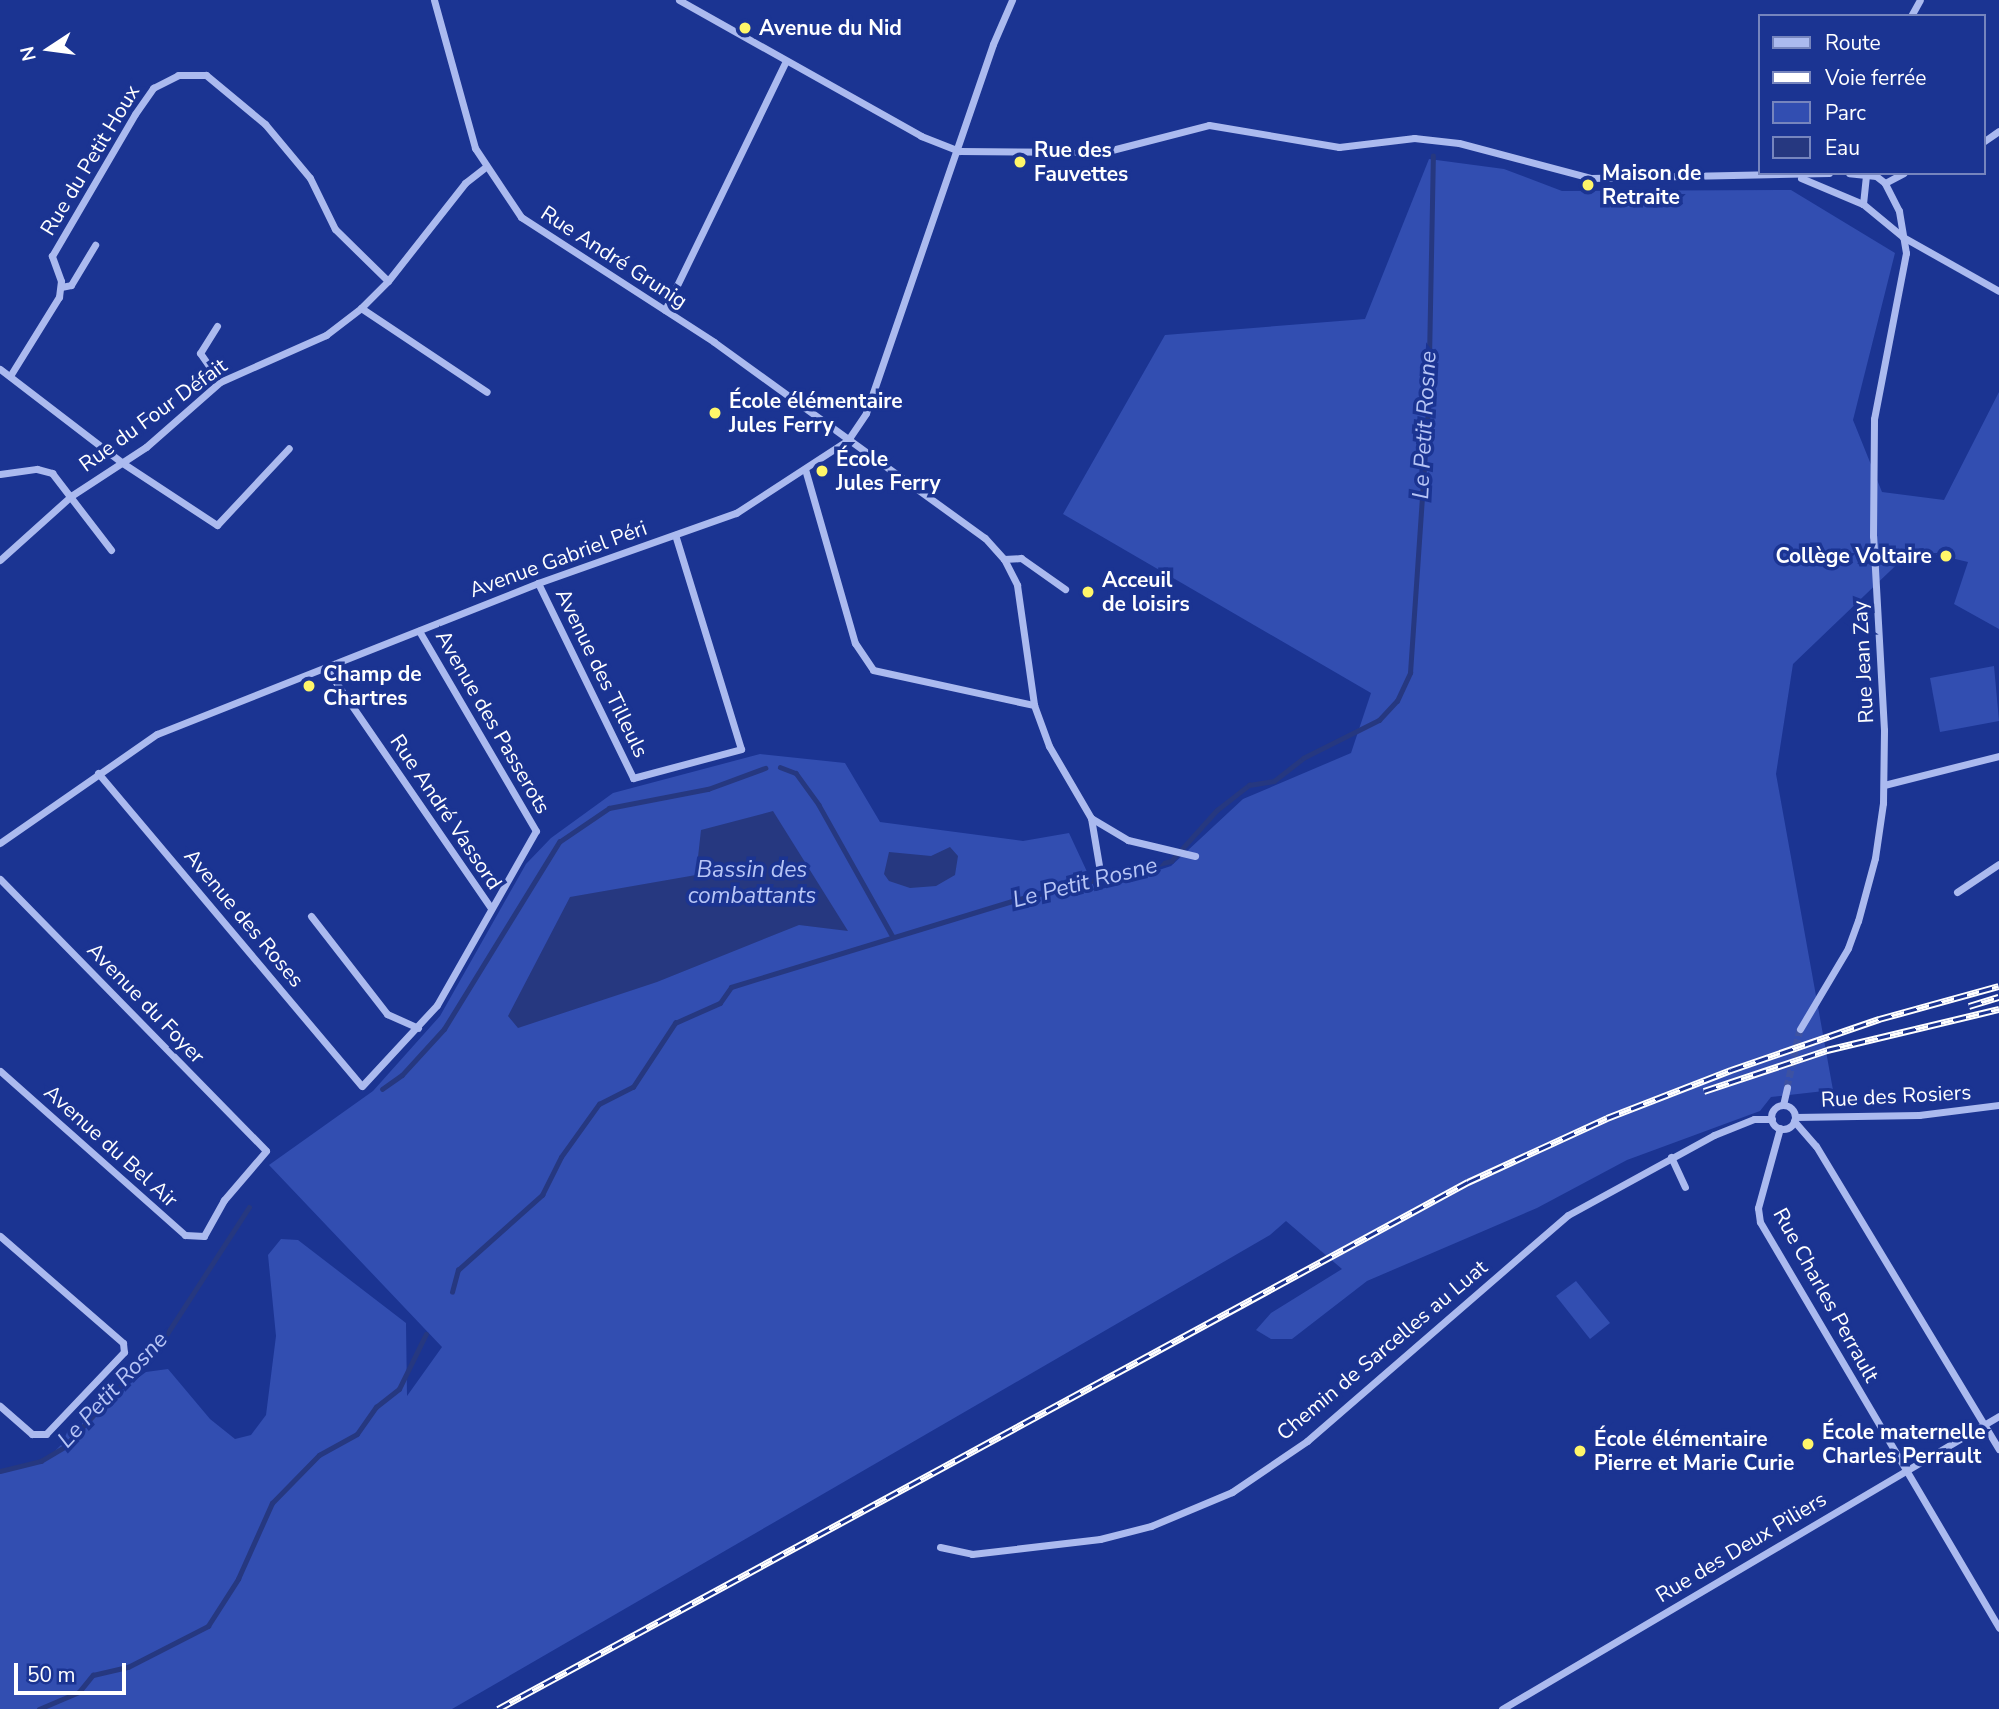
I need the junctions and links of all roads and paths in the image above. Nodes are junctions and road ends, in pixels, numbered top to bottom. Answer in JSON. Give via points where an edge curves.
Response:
{"nodes":[{"id":1,"x":434,"y":0,"type":"edge"},
{"id":2,"x":679,"y":0,"type":"edge"},
{"id":3,"x":1012,"y":0,"type":"edge"},
{"id":4,"x":786,"y":61,"type":"junction"},
{"id":5,"x":959,"y":151,"type":"junction"},
{"id":6,"x":484,"y":168,"type":"junction"},
{"id":7,"x":1814,"y":175,"type":"edge"},
{"id":8,"x":1866,"y":175,"type":"edge"},
{"id":9,"x":1868,"y":175,"type":"edge"},
{"id":10,"x":1900,"y":175,"type":"edge"},
{"id":11,"x":1799,"y":177,"type":"junction"},
{"id":12,"x":1885,"y":183,"type":"junction"},
{"id":13,"x":1895,"y":200,"type":"junction"},
{"id":14,"x":1863,"y":204,"type":"junction"},
{"id":15,"x":1884,"y":217,"type":"junction"},
{"id":16,"x":1903,"y":237,"type":"junction"},
{"id":17,"x":95,"y":245,"type":"dead end"},
{"id":18,"x":388,"y":281,"type":"junction"},
{"id":19,"x":61,"y":287,"type":"junction"},
{"id":20,"x":1999,"y":291,"type":"edge"},
{"id":21,"x":360,"y":308,"type":"junction"},
{"id":22,"x":665,"y":310,"type":"junction"},
{"id":23,"x":217,"y":326,"type":"dead end"},
{"id":24,"x":0,"y":369,"type":"edge"},
{"id":25,"x":10,"y":376,"type":"junction"},
{"id":26,"x":220,"y":382,"type":"junction"},
{"id":27,"x":487,"y":392,"type":"dead end"},
{"id":28,"x":848,"y":440,"type":"junction"},
{"id":29,"x":289,"y":448,"type":"dead end"},
{"id":30,"x":121,"y":462,"type":"junction"},
{"id":31,"x":805,"y":469,"type":"junction"},
{"id":32,"x":0,"y":474,"type":"edge"},
{"id":33,"x":71,"y":496,"type":"junction"},
{"id":34,"x":675,"y":535,"type":"junction"},
{"id":35,"x":111,"y":550,"type":"dead end"},
{"id":36,"x":1004,"y":559,"type":"junction"},
{"id":37,"x":0,"y":560,"type":"edge"},
{"id":38,"x":538,"y":583,"type":"junction"},
{"id":39,"x":1065,"y":589,"type":"dead end"},
{"id":40,"x":419,"y":631,"type":"junction"},
{"id":41,"x":326,"y":668,"type":"junction"},
{"id":42,"x":1034,"y":705,"type":"junction"},
{"id":43,"x":1999,"y":756,"type":"edge"},
{"id":44,"x":98,"y":773,"type":"junction"},
{"id":45,"x":1884,"y":785,"type":"junction"},
{"id":46,"x":1091,"y":818,"type":"junction"},
{"id":47,"x":0,"y":843,"type":"edge"},
{"id":48,"x":1195,"y":856,"type":"dead end"},
{"id":49,"x":1999,"y":864,"type":"edge"},
{"id":50,"x":1100,"y":871,"type":"dead end"},
{"id":51,"x":0,"y":879,"type":"edge"},
{"id":52,"x":1957,"y":892,"type":"dead end"},
{"id":53,"x":490,"y":907,"type":"junction"},
{"id":54,"x":311,"y":916,"type":"dead end"},
{"id":55,"x":418,"y":1028,"type":"junction"},
{"id":56,"x":1800,"y":1029,"type":"tunnel mouth"},
{"id":57,"x":0,"y":1071,"type":"edge"},
{"id":58,"x":1787,"y":1087,"type":"tunnel mouth"},
{"id":59,"x":1783,"y":1105,"type":"junction"},
{"id":60,"x":1999,"y":1105,"type":"edge"},
{"id":61,"x":1772,"y":1119,"type":"junction"},
{"id":62,"x":1795,"y":1119,"type":"junction"},
{"id":63,"x":1780,"y":1128,"type":"junction"},
{"id":64,"x":1671,"y":1157,"type":"junction"},
{"id":65,"x":1685,"y":1187,"type":"dead end"},
{"id":66,"x":0,"y":1236,"type":"edge"},
{"id":67,"x":204,"y":1236,"type":"joint"},
{"id":68,"x":0,"y":1406,"type":"edge"},
{"id":69,"x":1999,"y":1416,"type":"edge"},
{"id":70,"x":1985,"y":1425,"type":"junction"},
{"id":71,"x":1999,"y":1449,"type":"edge"},
{"id":72,"x":1908,"y":1469,"type":"junction"},
{"id":73,"x":940,"y":1547,"type":"dead end"},
{"id":74,"x":1999,"y":1628,"type":"edge"},
{"id":75,"x":1502,"y":1709,"type":"edge"}],
"edges":[{"from":1,"to":6,"type":"street","name":"Rue André Grunig","via":[[461,110]]},
{"from":2,"to":4,"type":"street"},
{"from":3,"to":5,"type":"street","name":"Avenue Gabriel Péri"},
{"from":4,"to":5,"type":"street","via":[[920,136]]},
{"from":4,"to":22,"type":"street"},
{"from":5,"to":11,"type":"street","via":[[1104,152],[1209,125],[1339,147],[1414,138],[1474,145],[1591,178]]},
{"from":5,"to":28,"type":"street","name":"Avenue Gabriel Péri","via":[[866,414]]},
{"from":6,"to":18,"type":"street","name":"Rue du Four Défait","via":[[465,183]]},
{"from":6,"to":22,"type":"street","name":"Rue André Grunig","via":[[520,217],[540,233]]},
{"from":7,"to":11,"type":"street"},
{"from":8,"to":14,"type":"street"},
{"from":9,"to":12,"type":"street"},
{"from":10,"to":12,"type":"street"},
{"from":11,"to":14,"type":"street"},
{"from":12,"to":13,"type":"street","name":"Rue Jean Zay"},
{"from":13,"to":15,"type":"street"},
{"from":13,"to":16,"type":"street","name":"Rue Jean Zay"},
{"from":14,"to":15,"type":"street"},
{"from":15,"to":16,"type":"street"},
{"from":16,"to":20,"type":"street"},
{"from":16,"to":45,"type":"street","name":"Rue Jean Zay","via":[[1906,253],[1874,419],[1873,536]]},
{"from":17,"to":19,"type":"street","via":[[71,285]]},
{"from":18,"to":19,"type":"street","name":"Rue du Petit Houx","via":[[335,229],[310,178],[265,124],[206,75],[178,75],[153,88],[52,256]]},
{"from":18,"to":21,"type":"street","name":"Rue du Four Défait"},
{"from":19,"to":25,"type":"street","via":[[59,298]]},
{"from":21,"to":26,"type":"street","name":"Rue du Four Défait","via":[[326,335]]},
{"from":21,"to":27,"type":"street"},
{"from":22,"to":28,"type":"street","name":"Rue André Grunig"},
{"from":23,"to":26,"type":"street","via":[[200,353]]},
{"from":24,"to":25,"type":"street"},
{"from":25,"to":30,"type":"street"},
{"from":26,"to":30,"type":"street","name":"Rue du Four Défait"},
{"from":28,"to":31,"type":"street","name":"Avenue Gabriel Péri"},
{"from":28,"to":36,"type":"street","name":"Rue André Grunig","via":[[985,538]]},
{"from":29,"to":30,"type":"street","via":[[216,525]]},
{"from":30,"to":33,"type":"street","name":"Rue du Four Défait"},
{"from":31,"to":34,"type":"street","name":"Avenue Gabriel Péri","via":[[736,513]]},
{"from":31,"to":42,"type":"street","via":[[855,643],[873,670]]},
{"from":32,"to":33,"type":"street","via":[[37,469],[52,473]]},
{"from":33,"to":35,"type":"street"},
{"from":33,"to":37,"type":"street","name":"Rue du Four Défait"},
{"from":34,"to":38,"type":"street","name":"Avenue Gabriel Péri"},
{"from":34,"to":38,"type":"street","name":"Avenue des Tilleuls","via":[[741,749],[633,778]]},
{"from":36,"to":39,"type":"street","via":[[1021,558]]},
{"from":36,"to":42,"type":"street","via":[[1017,584]]},
{"from":38,"to":40,"type":"street","name":"Avenue Gabriel Péri"},
{"from":40,"to":41,"type":"street","name":"Avenue Gabriel Péri"},
{"from":40,"to":53,"type":"street","name":"Avenue des Passerots","via":[[536,831]]},
{"from":41,"to":44,"type":"street","name":"Avenue Gabriel Péri","via":[[157,734]]},
{"from":41,"to":53,"type":"street","name":"Rue André Vassord"},
{"from":42,"to":46,"type":"street","via":[[1049,746]]},
{"from":43,"to":45,"type":"street"},
{"from":44,"to":47,"type":"street","name":"Avenue Gabriel Péri"},
{"from":44,"to":55,"type":"street","name":"Avenue des Roses","via":[[362,1086]]},
{"from":45,"to":56,"type":"street","name":"Rue Jean Zay","via":[[1875,858],[1858,921],[1848,948]]},
{"from":46,"to":48,"type":"street","via":[[1128,840]]},
{"from":46,"to":50,"type":"street"},
{"from":49,"to":52,"type":"street"},
{"from":51,"to":67,"type":"street","name":"Avenue du Foyer","via":[[266,1152],[224,1200]]},
{"from":53,"to":55,"type":"street","via":[[437,1005]]},
{"from":54,"to":55,"type":"street","via":[[387,1014]]},
{"from":57,"to":67,"type":"street","name":"Avenue du Bel Air","via":[[185,1236]]},
{"from":58,"to":59,"type":"street"},
{"from":59,"to":61,"type":"street","via":[[1775,1108]]},
{"from":59,"to":62,"type":"street"},
{"from":60,"to":62,"type":"street","name":"Rue des Rosiers","via":[[1919,1115]]},
{"from":61,"to":63,"type":"street"},
{"from":61,"to":64,"type":"street","via":[[1735,1126]]},
{"from":62,"to":63,"type":"street"},
{"from":62,"to":70,"type":"street","via":[[1816,1146]]},
{"from":63,"to":72,"type":"street","name":"Rue Charles Perrault","via":[[1758,1208],[1760,1222]]},
{"from":64,"to":65,"type":"street"},
{"from":64,"to":73,"type":"street","name":"Chemin de Sarcelles au Luat","via":[[1592,1200],[1537,1239],[1307,1441],[1232,1492],[1151,1526],[1100,1539],[971,1554]]},
{"from":66,"to":68,"type":"street","via":[[123,1343],[124,1352],[46,1434],[32,1434]]},
{"from":69,"to":70,"type":"street","name":"Rue des Deux Piliers"},
{"from":70,"to":71,"type":"street"},
{"from":70,"to":72,"type":"street","name":"Rue des Deux Piliers"},
{"from":72,"to":74,"type":"street","name":"Rue Charles Perrault"},
{"from":72,"to":75,"type":"street","name":"Rue des Deux Piliers"}]}
